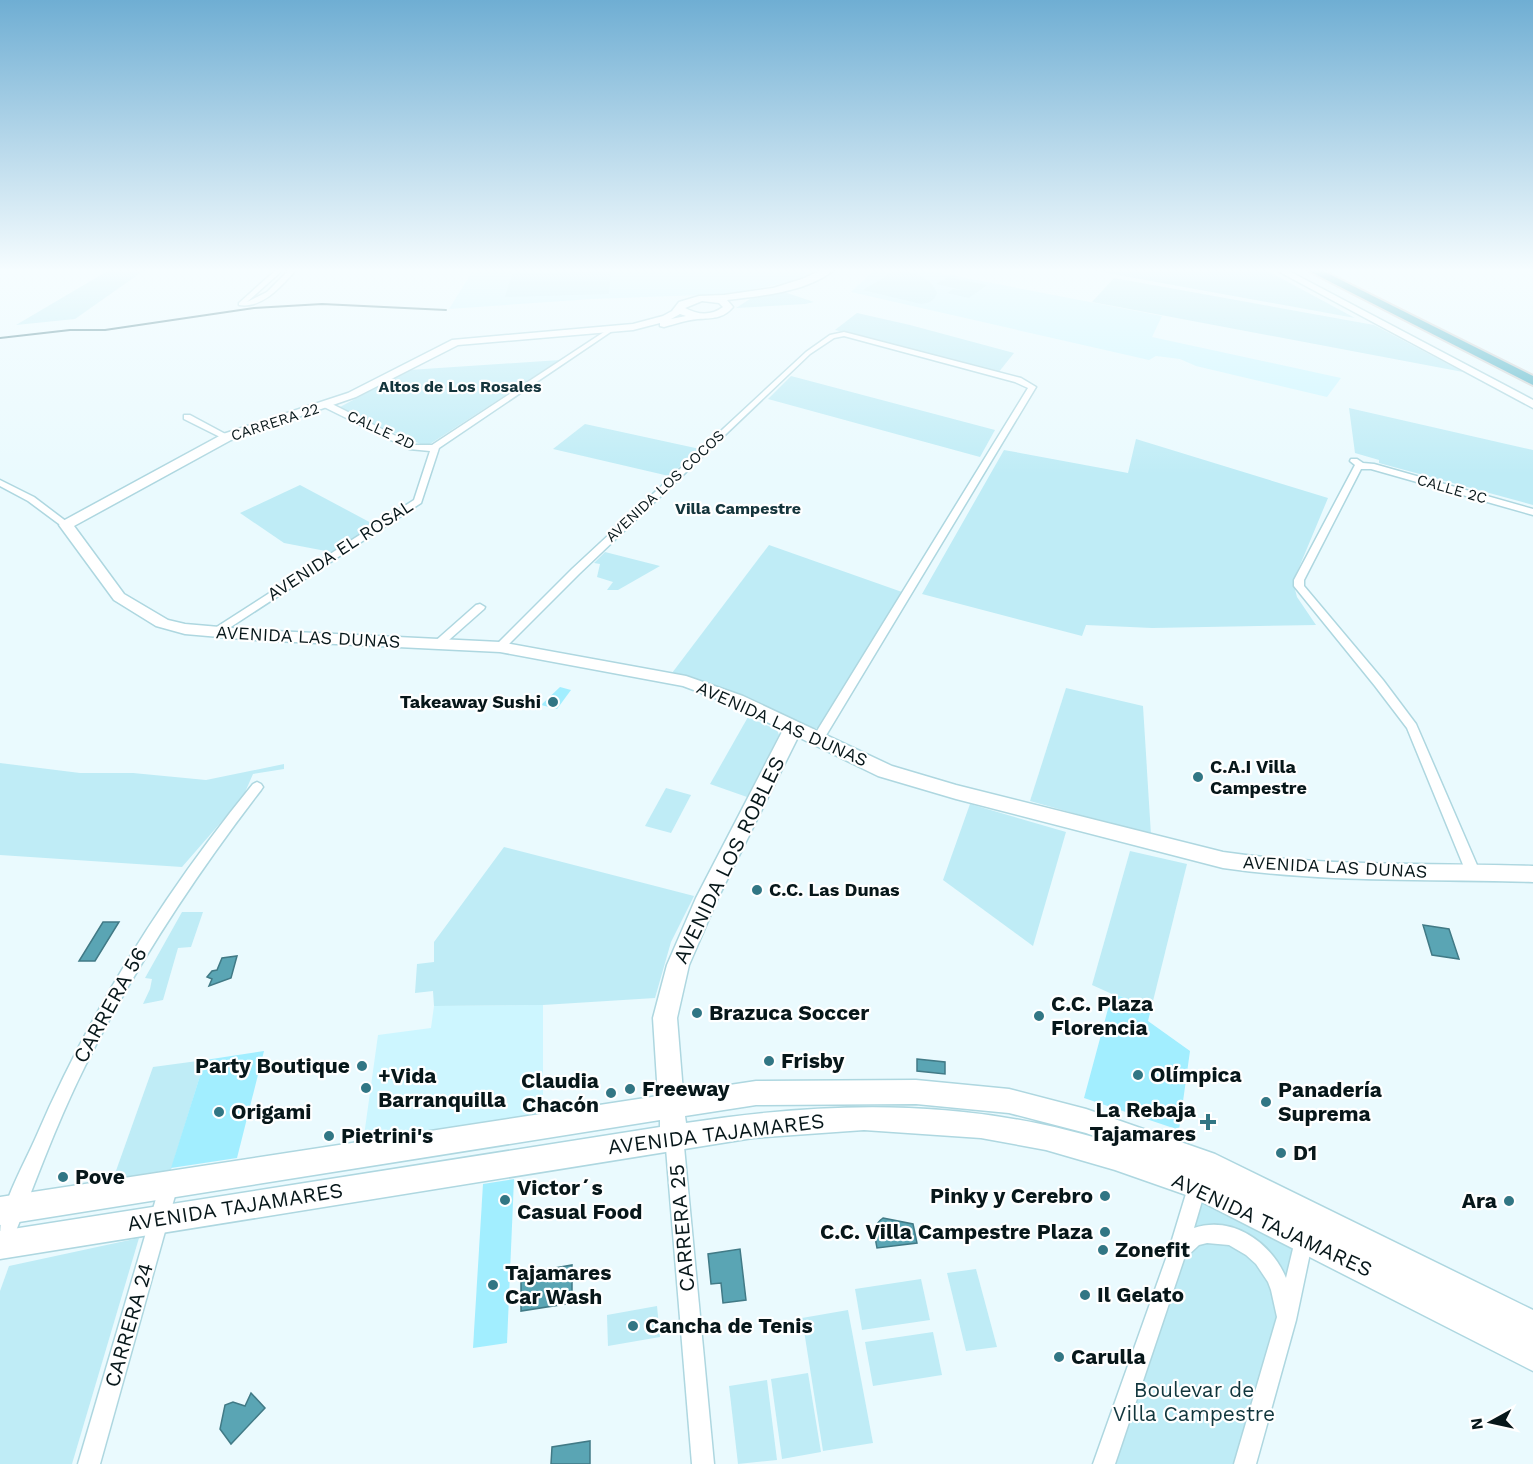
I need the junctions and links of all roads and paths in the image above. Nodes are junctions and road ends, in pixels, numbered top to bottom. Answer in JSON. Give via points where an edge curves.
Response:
{"nodes":[{"id":1,"x":513,"y":337,"type":"edge"},
{"id":2,"x":600,"y":337,"type":"edge"},
{"id":3,"x":832,"y":337,"type":"edge"},
{"id":4,"x":850,"y":337,"type":"edge"},
{"id":5,"x":1406,"y":337,"type":"edge"},
{"id":6,"x":1418,"y":337,"type":"edge"},
{"id":7,"x":1446,"y":337,"type":"edge"},
{"id":8,"x":1465,"y":337,"type":"edge"},
{"id":9,"x":1533,"y":371,"type":"edge"},
{"id":10,"x":1533,"y":381,"type":"edge"},
{"id":11,"x":1533,"y":399,"type":"edge"},
{"id":12,"x":327,"y":405,"type":"junction"},
{"id":13,"x":1533,"y":405,"type":"edge"},
{"id":14,"x":187,"y":417,"type":"dead end"},
{"id":15,"x":227,"y":437,"type":"junction"},
{"id":16,"x":435,"y":447,"type":"junction"},
{"id":17,"x":0,"y":483,"type":"edge"},
{"id":18,"x":1533,"y":512,"type":"edge"},
{"id":19,"x":66,"y":525,"type":"junction"},
{"id":20,"x":480,"y":607,"type":"dead end"},
{"id":21,"x":216,"y":632,"type":"junction"},
{"id":22,"x":437,"y":645,"type":"junction"},
{"id":23,"x":500,"y":647,"type":"junction"},
{"id":24,"x":793,"y":728,"type":"junction"},
{"id":25,"x":818,"y":739,"type":"junction"},
{"id":26,"x":257,"y":787,"type":"dead end"},
{"id":27,"x":1473,"y":872,"type":"junction"},
{"id":28,"x":1533,"y":874,"type":"edge"},
{"id":29,"x":671,"y":1104,"type":"junction"},
{"id":30,"x":674,"y":1136,"type":"junction"},
{"id":31,"x":1202,"y":1174,"type":"junction"},
{"id":32,"x":169,"y":1185,"type":"junction"},
{"id":33,"x":7,"y":1210,"type":"edge"},
{"id":34,"x":160,"y":1219,"type":"junction"},
{"id":35,"x":1307,"y":1228,"type":"junction"},
{"id":36,"x":0,"y":1245,"type":"edge"},
{"id":37,"x":1177,"y":1253,"type":"junction"},
{"id":38,"x":1286,"y":1320,"type":"junction"},
{"id":39,"x":1533,"y":1326,"type":"edge"},
{"id":40,"x":1533,"y":1356,"type":"edge"},
{"id":41,"x":89,"y":1464,"type":"edge"},
{"id":42,"x":703,"y":1464,"type":"edge"},
{"id":43,"x":1104,"y":1464,"type":"edge"},
{"id":44,"x":1245,"y":1464,"type":"edge"}],
"edges":[{"from":1,"to":12,"type":"street","name":"CARRERA 22","via":[[456,342]]},
{"from":2,"to":16,"type":"street"},
{"from":3,"to":23,"type":"street","name":"AVENIDA LOS COCOS","via":[[808,353],[563,581]]},
{"from":4,"to":25,"type":"street","name":"AVENIDA LOS COCOS","via":[[1007,377],[1032,387]]},
{"from":5,"to":13,"type":"street"},
{"from":6,"to":11,"type":"street"},
{"from":7,"to":10,"type":"highway"},
{"from":8,"to":9,"type":"highway"},
{"from":12,"to":15,"type":"street","name":"CARRERA 22"},
{"from":12,"to":16,"type":"street","name":"CALLE 2D","via":[[412,447]]},
{"from":14,"to":15,"type":"street"},
{"from":15,"to":19,"type":"street","name":"CARRERA 22"},
{"from":16,"to":21,"type":"street","name":"AVENIDA EL ROSAL","via":[[418,501]]},
{"from":17,"to":19,"type":"street","via":[[31,499]]},
{"from":18,"to":27,"type":"street","name":"CALLE 2C","via":[[1357,463],[1299,580],[1299,586],[1412,727]]},
{"from":19,"to":21,"type":"street","name":"AVENIDA LAS DUNAS","via":[[119,597],[162,623]]},
{"from":20,"to":22,"type":"street"},
{"from":21,"to":22,"type":"street","name":"AVENIDA LAS DUNAS"},
{"from":22,"to":23,"type":"street","name":"AVENIDA LAS DUNAS"},
{"from":23,"to":24,"type":"street","name":"AVENIDA LAS DUNAS","via":[[686,681],[737,699]]},
{"from":24,"to":25,"type":"street","name":"AVENIDA LAS DUNAS"},
{"from":24,"to":29,"type":"street","name":"AVENIDA LOS ROBLES","via":[[707,898],[678,965],[665,1018]]},
{"from":25,"to":27,"type":"street","name":"AVENIDA LAS DUNAS","via":[[885,771],[1223,860],[1255,866],[1348,871]]},
{"from":26,"to":33,"type":"street","name":"CARRERA 56","via":[[167,906],[101,1016]]},
{"from":27,"to":28,"type":"street","name":"AVENIDA LAS DUNAS"},
{"from":29,"to":30,"type":"street","name":"AVENIDA LOS ROBLES"},
{"from":29,"to":31,"type":"street","name":"AVENIDA TAJAMARES","via":[[756,1093],[829,1091],[916,1092],[1009,1101],[1086,1121]]},
{"from":29,"to":32,"type":"street","name":"AVENIDA TAJAMARES"},
{"from":30,"to":31,"type":"street","name":"AVENIDA TAJAMARES","via":[[810,1120],[864,1118],[981,1125]]},
{"from":30,"to":34,"type":"street","name":"AVENIDA TAJAMARES"},
{"from":30,"to":42,"type":"street","name":"CARRERA 25"},
{"from":31,"to":35,"type":"street","name":"AVENIDA TAJAMARES"},
{"from":31,"to":37,"type":"street"},
{"from":32,"to":33,"type":"street","name":"AVENIDA TAJAMARES"},
{"from":32,"to":34,"type":"street","name":"CARRERA 24"},
{"from":33,"to":36,"type":"street","name":"CARRERA 56"},
{"from":34,"to":36,"type":"street","name":"AVENIDA TAJAMARES"},
{"from":34,"to":41,"type":"street","name":"CARRERA 24"},
{"from":35,"to":38,"type":"street"},
{"from":35,"to":39,"type":"street","name":"AVENIDA TAJAMARES"},
{"from":35,"to":40,"type":"street","name":"AVENIDA TAJAMARES","via":[[1376,1274]]},
{"from":37,"to":38,"type":"street","via":[[1193,1238],[1204,1234],[1230,1236],[1243,1242],[1275,1276]]},
{"from":37,"to":43,"type":"street"},
{"from":38,"to":44,"type":"street"}]}
